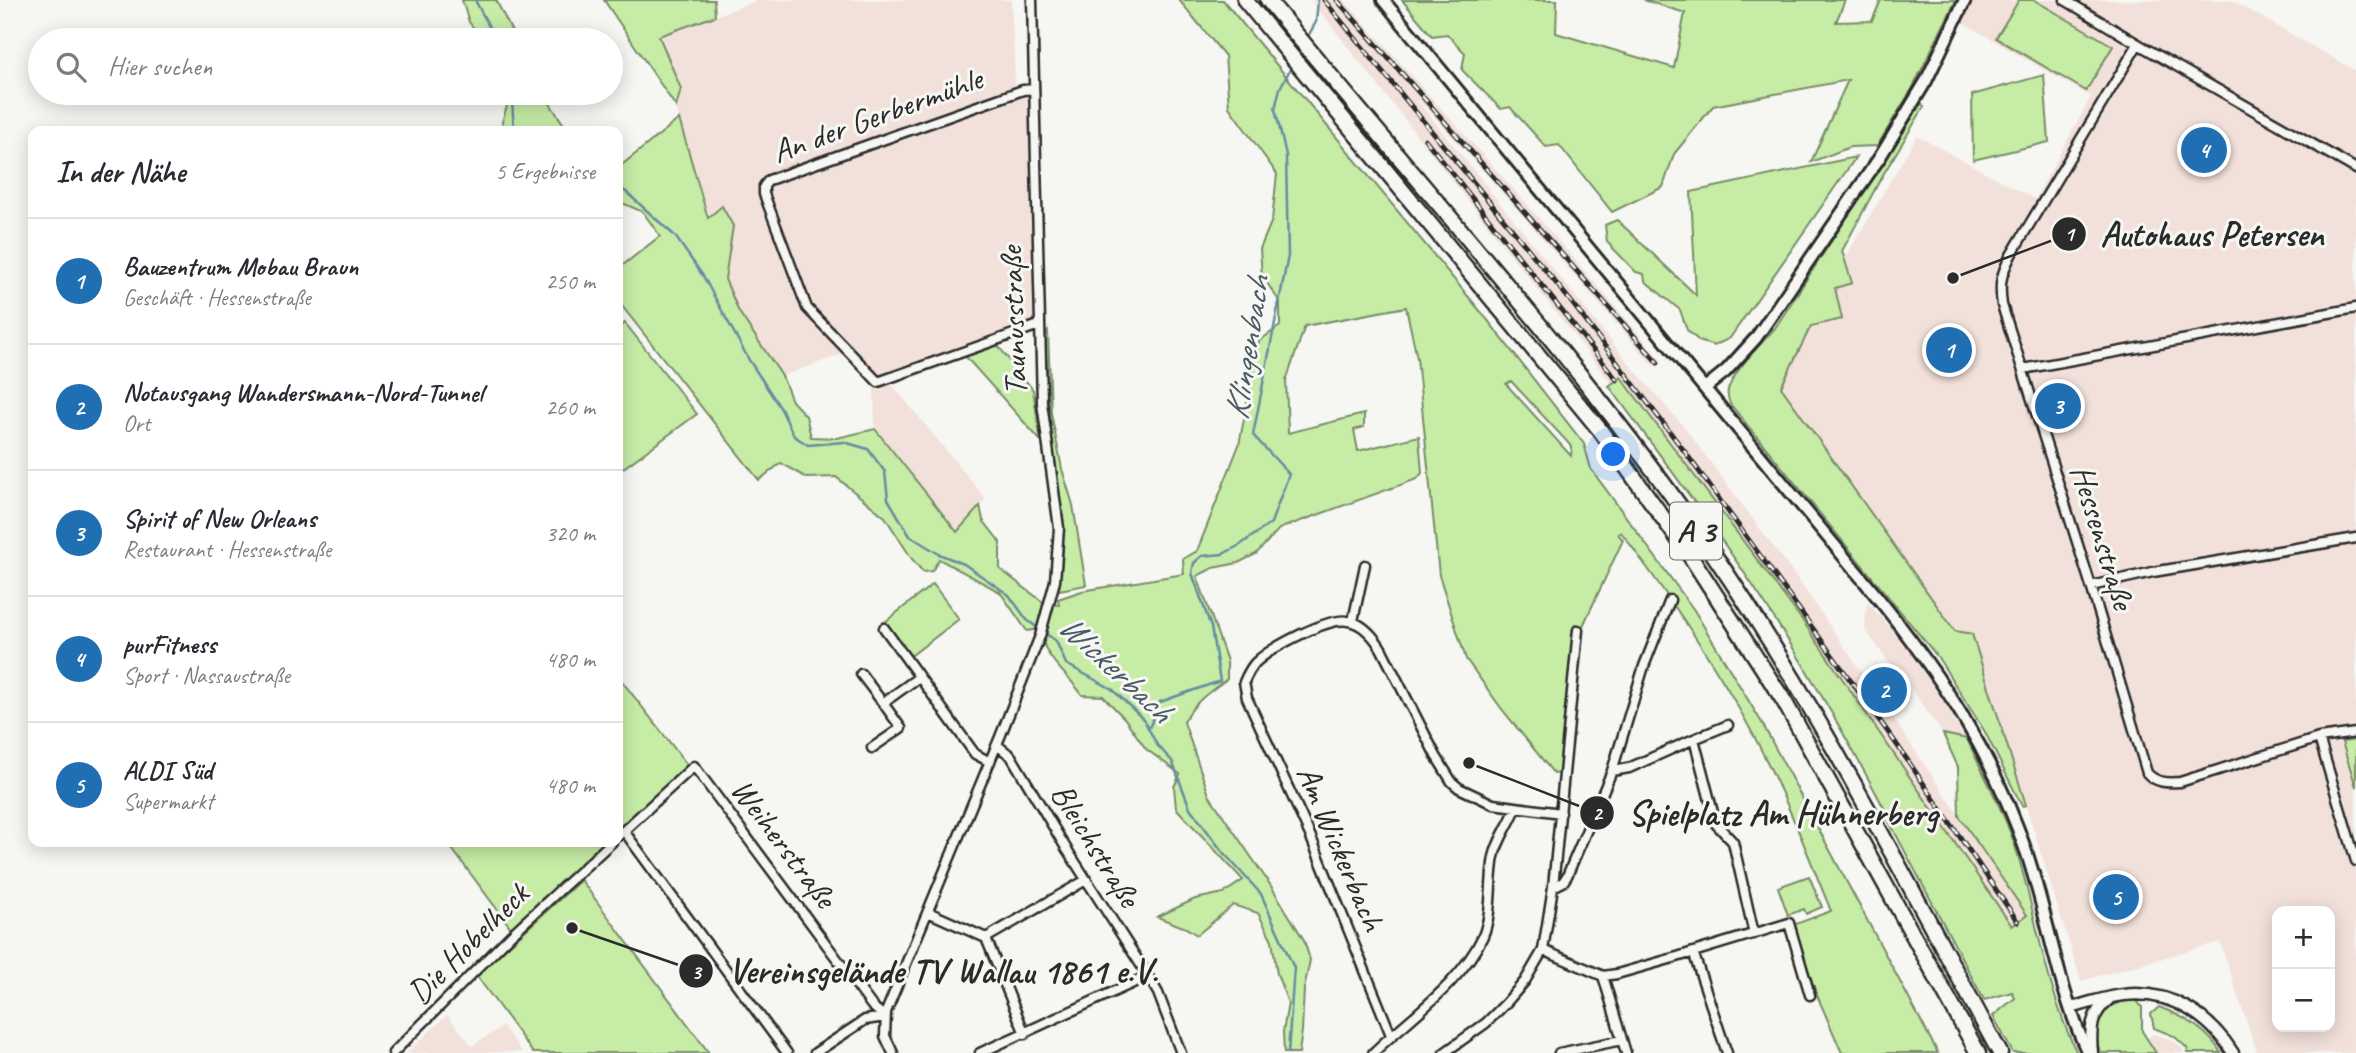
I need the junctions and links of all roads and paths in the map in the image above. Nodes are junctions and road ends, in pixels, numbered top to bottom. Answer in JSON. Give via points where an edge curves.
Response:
{"nodes":[{"id":1,"x":1032,"y":0,"type":"edge"},
{"id":2,"x":1245,"y":0,"type":"edge"},
{"id":3,"x":1268,"y":0,"type":"edge"},
{"id":4,"x":1383,"y":0,"type":"edge"},
{"id":5,"x":1965,"y":0,"type":"edge"},
{"id":6,"x":2065,"y":0,"type":"edge"},
{"id":7,"x":2138,"y":44,"type":"junction"},
{"id":8,"x":1034,"y":89,"type":"junction"},
{"id":9,"x":2356,"y":169,"type":"edge"},
{"id":10,"x":2356,"y":308,"type":"edge"},
{"id":11,"x":1038,"y":325,"type":"junction"},
{"id":12,"x":2023,"y":369,"type":"junction"},
{"id":13,"x":1705,"y":388,"type":"junction"},
{"id":14,"x":2356,"y":538,"type":"edge"},
{"id":15,"x":1366,"y":565,"type":"dead end"},
{"id":16,"x":2091,"y":586,"type":"junction"},
{"id":17,"x":1670,"y":600,"type":"dead end"},
{"id":18,"x":1353,"y":621,"type":"junction"},
{"id":19,"x":884,"y":628,"type":"dead end"},
{"id":20,"x":1578,"y":630,"type":"dead end"},
{"id":21,"x":861,"y":674,"type":"dead end"},
{"id":22,"x":919,"y":677,"type":"junction"},
{"id":23,"x":883,"y":703,"type":"junction"},
{"id":24,"x":1728,"y":725,"type":"dead end"},
{"id":25,"x":2356,"y":733,"type":"edge"},
{"id":26,"x":2319,"y":738,"type":"junction"},
{"id":27,"x":1694,"y":739,"type":"junction"},
{"id":28,"x":997,"y":745,"type":"junction"},
{"id":29,"x":872,"y":748,"type":"dead end"},
{"id":30,"x":990,"y":762,"type":"junction"},
{"id":31,"x":1612,"y":771,"type":"junction"},
{"id":32,"x":1516,"y":808,"type":"junction"},
{"id":33,"x":1561,"y":813,"type":"junction"},
{"id":34,"x":623,"y":832,"type":"edge"},
{"id":35,"x":623,"y":837,"type":"edge"},
{"id":36,"x":607,"y":847,"type":"edge"},
{"id":37,"x":2356,"y":862,"type":"edge"},
{"id":38,"x":1086,"y":880,"type":"junction"},
{"id":39,"x":1553,"y":887,"type":"junction"},
{"id":40,"x":928,"y":912,"type":"junction"},
{"id":41,"x":1754,"y":934,"type":"junction"},
{"id":42,"x":986,"y":938,"type":"junction"},
{"id":43,"x":1543,"y":950,"type":"junction"},
{"id":44,"x":1693,"y":953,"type":"junction"},
{"id":45,"x":1148,"y":976,"type":"junction"},
{"id":46,"x":1603,"y":976,"type":"junction"},
{"id":47,"x":1810,"y":995,"type":"dead end"},
{"id":48,"x":2112,"y":997,"type":"junction"},
{"id":49,"x":2071,"y":1008,"type":"junction"},
{"id":50,"x":885,"y":1017,"type":"junction"},
{"id":51,"x":1025,"y":1034,"type":"junction"},
{"id":52,"x":1391,"y":1035,"type":"junction"},
{"id":53,"x":1622,"y":1040,"type":"junction"},
{"id":54,"x":393,"y":1053,"type":"edge"},
{"id":55,"x":787,"y":1053,"type":"edge"},
{"id":56,"x":815,"y":1053,"type":"edge"},
{"id":57,"x":892,"y":1053,"type":"edge"},
{"id":58,"x":980,"y":1053,"type":"edge"},
{"id":59,"x":1181,"y":1053,"type":"edge"},
{"id":60,"x":1373,"y":1053,"type":"edge"},
{"id":61,"x":1444,"y":1053,"type":"edge"},
{"id":62,"x":1559,"y":1053,"type":"edge"},
{"id":63,"x":1626,"y":1053,"type":"edge"},
{"id":64,"x":1727,"y":1053,"type":"edge"},
{"id":65,"x":1978,"y":1053,"type":"edge"},
{"id":66,"x":2000,"y":1053,"type":"edge"},
{"id":67,"x":2090,"y":1053,"type":"edge"},
{"id":68,"x":2233,"y":1053,"type":"edge"}],
"edges":[{"from":1,"to":8,"type":"street","name":"Taunusstraße"},
{"from":2,"to":65,"type":"highway","number":"A 3","via":[[1592,420],[1691,557],[1784,701]]},
{"from":3,"to":66,"type":"highway","number":"A 3","via":[[1617,420],[1710,549],[1804,695]]},
{"from":4,"to":13,"type":"main road"},
{"from":5,"to":13,"type":"main road","via":[[1926,81],[1880,157],[1756,338]]},
{"from":6,"to":7,"type":"street"},
{"from":7,"to":9,"type":"street"},
{"from":7,"to":12,"type":"street","name":"Hessenstraße","via":[[2003,271],[2002,305]]},
{"from":8,"to":11,"type":"street","name":"Taunusstraße"},
{"from":8,"to":11,"type":"street","name":"An der Gerbermühle","via":[[769,180],[764,194],[807,308],[878,382]]},
{"from":10,"to":12,"type":"street"},
{"from":11,"to":28,"type":"street","name":"Taunusstraße","via":[[1042,403],[1059,536],[1055,582],[1040,636]]},
{"from":12,"to":16,"type":"street","name":"Hessenstraße"},
{"from":13,"to":49,"type":"main road","via":[[1907,634],[1965,717],[2023,842]]},
{"from":14,"to":16,"type":"street"},
{"from":15,"to":18,"type":"street"},
{"from":16,"to":26,"type":"street","name":"Hessenstraße","via":[[2145,768],[2152,778],[2180,782]]},
{"from":17,"to":31,"type":"street"},
{"from":18,"to":32,"type":"street","via":[[1376,639],[1452,782],[1493,804]]},
{"from":18,"to":52,"type":"street","name":"Am Wickerbach","via":[[1322,624],[1265,654],[1244,682]]},
{"from":19,"to":22,"type":"street"},
{"from":20,"to":33,"type":"street"},
{"from":21,"to":23,"type":"street"},
{"from":22,"to":23,"type":"street"},
{"from":22,"to":30,"type":"street","via":[[975,754]]},
{"from":23,"to":29,"type":"street","via":[[901,728]]},
{"from":24,"to":27,"type":"street"},
{"from":25,"to":26,"type":"street"},
{"from":26,"to":37,"type":"street"},
{"from":27,"to":31,"type":"street"},
{"from":27,"to":41,"type":"street","via":[[1716,824],[1733,842]]},
{"from":28,"to":30,"type":"street"},
{"from":28,"to":38,"type":"street","name":"Bleichstraße","via":[[1011,755]]},
{"from":30,"to":40,"type":"street"},
{"from":31,"to":39,"type":"street","via":[[1567,876]]},
{"from":32,"to":33,"type":"street"},
{"from":32,"to":52,"type":"street","via":[[1494,856],[1482,938],[1464,967]]},
{"from":33,"to":39,"type":"street"},
{"from":34,"to":50,"type":"street","name":"Weiherstraße","via":[[694,765],[872,1006]]},
{"from":35,"to":55,"type":"street"},
{"from":36,"to":54,"type":"street","name":"Die Hobelheck"},
{"from":38,"to":42,"type":"street"},
{"from":38,"to":45,"type":"street","name":"Bleichstraße"},
{"from":39,"to":43,"type":"street"},
{"from":40,"to":42,"type":"street"},
{"from":40,"to":50,"type":"street"},
{"from":41,"to":44,"type":"street"},
{"from":41,"to":47,"type":"street","via":[[1789,923]]},
{"from":42,"to":51,"type":"street"},
{"from":43,"to":46,"type":"street"},
{"from":43,"to":61,"type":"street","via":[[1506,1003]]},
{"from":44,"to":46,"type":"street"},
{"from":44,"to":64,"type":"street"},
{"from":45,"to":51,"type":"street"},
{"from":45,"to":59,"type":"street","name":"Bleichstraße"},
{"from":46,"to":53,"type":"street"},
{"from":48,"to":49,"type":"street"},
{"from":48,"to":67,"type":"street","via":[[2093,1020]]},
{"from":48,"to":68,"type":"street","via":[[2153,995],[2184,1006],[2214,1029]]},
{"from":49,"to":67,"type":"main road"},
{"from":50,"to":56,"type":"street","via":[[860,1023]]},
{"from":50,"to":57,"type":"street","via":[[885,1036]]},
{"from":51,"to":58,"type":"street"},
{"from":52,"to":60,"type":"street"},
{"from":53,"to":62,"type":"street"},
{"from":53,"to":63,"type":"street"}]}
